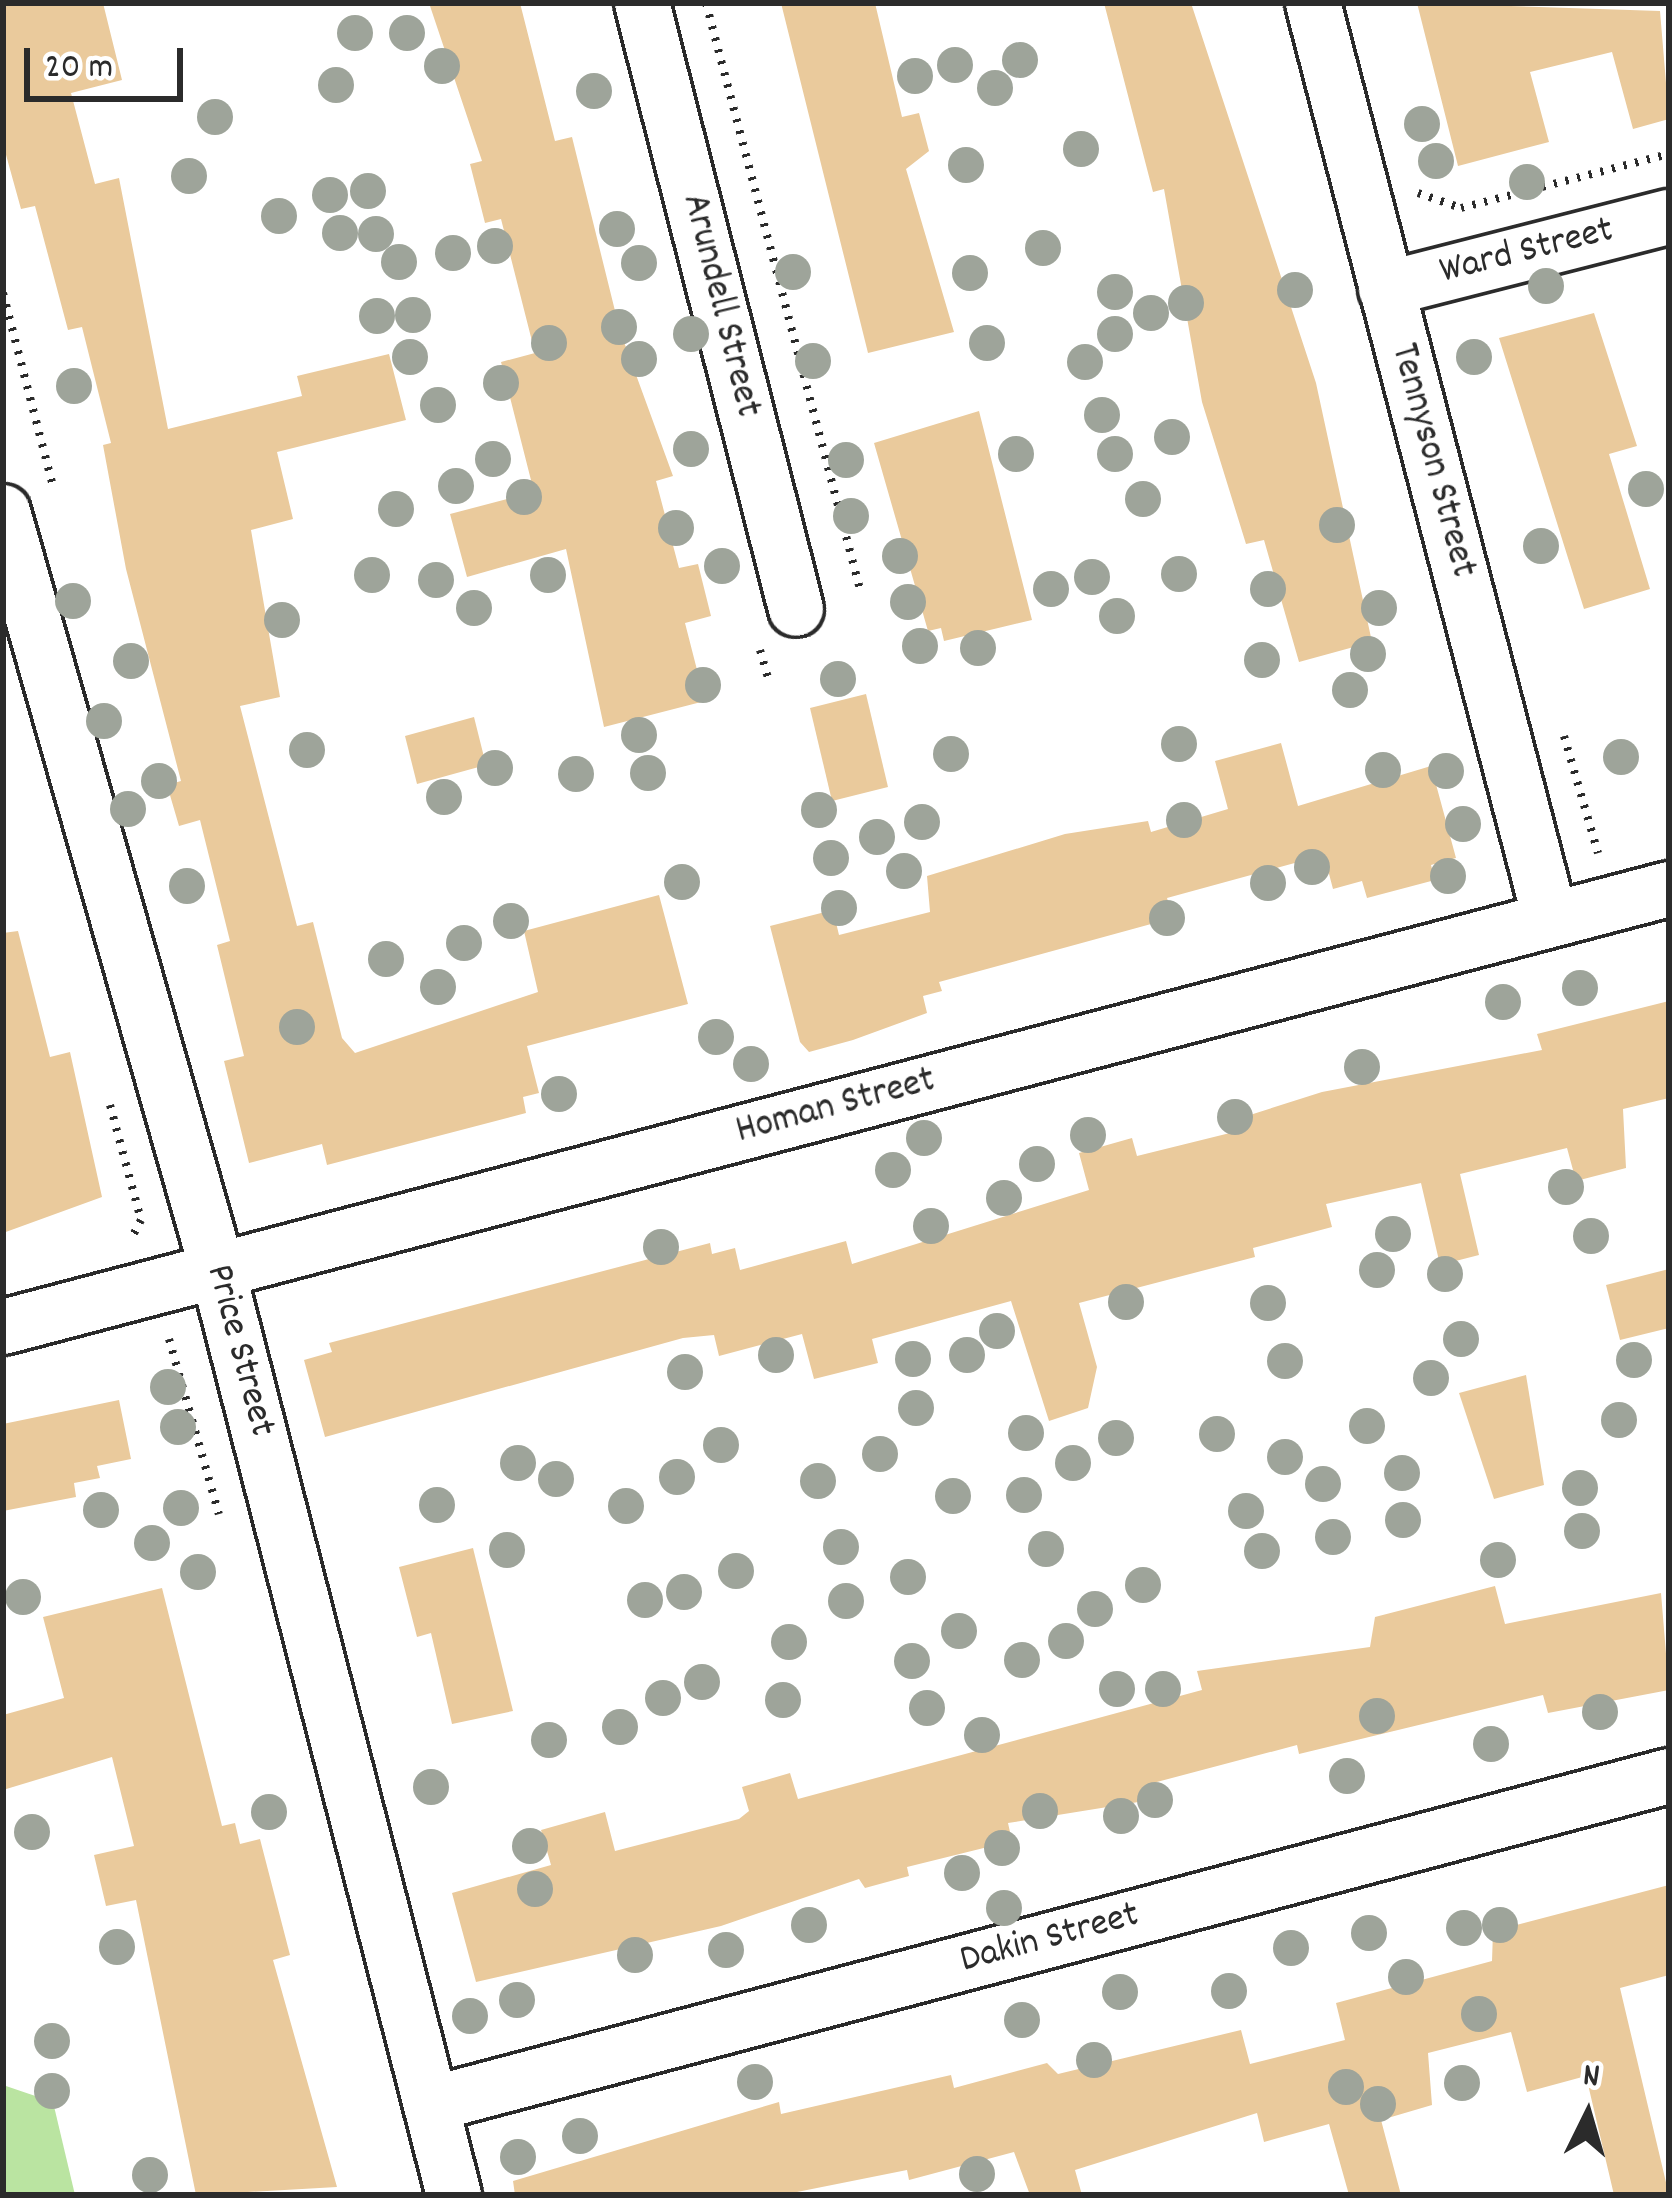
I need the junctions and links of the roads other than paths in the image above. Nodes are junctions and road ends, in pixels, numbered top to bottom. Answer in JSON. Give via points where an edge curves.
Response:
{"nodes":[{"id":1,"x":642,"y":3,"type":"edge"},
{"id":2,"x":1313,"y":3,"type":"edge"},
{"id":3,"x":1669,"y":217,"type":"edge"},
{"id":4,"x":1386,"y":289,"type":"junction"},
{"id":5,"x":3,"y":512,"type":"edge"},
{"id":6,"x":796,"y":609,"type":"dead end"},
{"id":7,"x":1669,"y":889,"type":"edge"},
{"id":8,"x":1550,"y":918,"type":"junction"},
{"id":9,"x":218,"y":1272,"type":"junction"},
{"id":10,"x":3,"y":1328,"type":"edge"},
{"id":11,"x":1669,"y":1776,"type":"edge"},
{"id":12,"x":432,"y":2104,"type":"junction"},
{"id":13,"x":454,"y":2195,"type":"edge"}],
"edges":[{"from":1,"to":6,"type":"street","name":"Arundell Street"},
{"from":2,"to":4,"type":"street","name":"Tennyson Street"},
{"from":3,"to":4,"type":"street","name":"Ward Street"},
{"from":4,"to":8,"type":"street","name":"Tennyson Street"},
{"from":5,"to":9,"type":"street","name":"Price Street"},
{"from":7,"to":8,"type":"street","name":"Homan Street"},
{"from":8,"to":9,"type":"street","name":"Homan Street"},
{"from":9,"to":10,"type":"street","name":"Homan Street"},
{"from":9,"to":12,"type":"street","name":"Price Street"},
{"from":11,"to":12,"type":"street","name":"Dakin Street"},
{"from":12,"to":13,"type":"street","name":"Price Street"}]}
